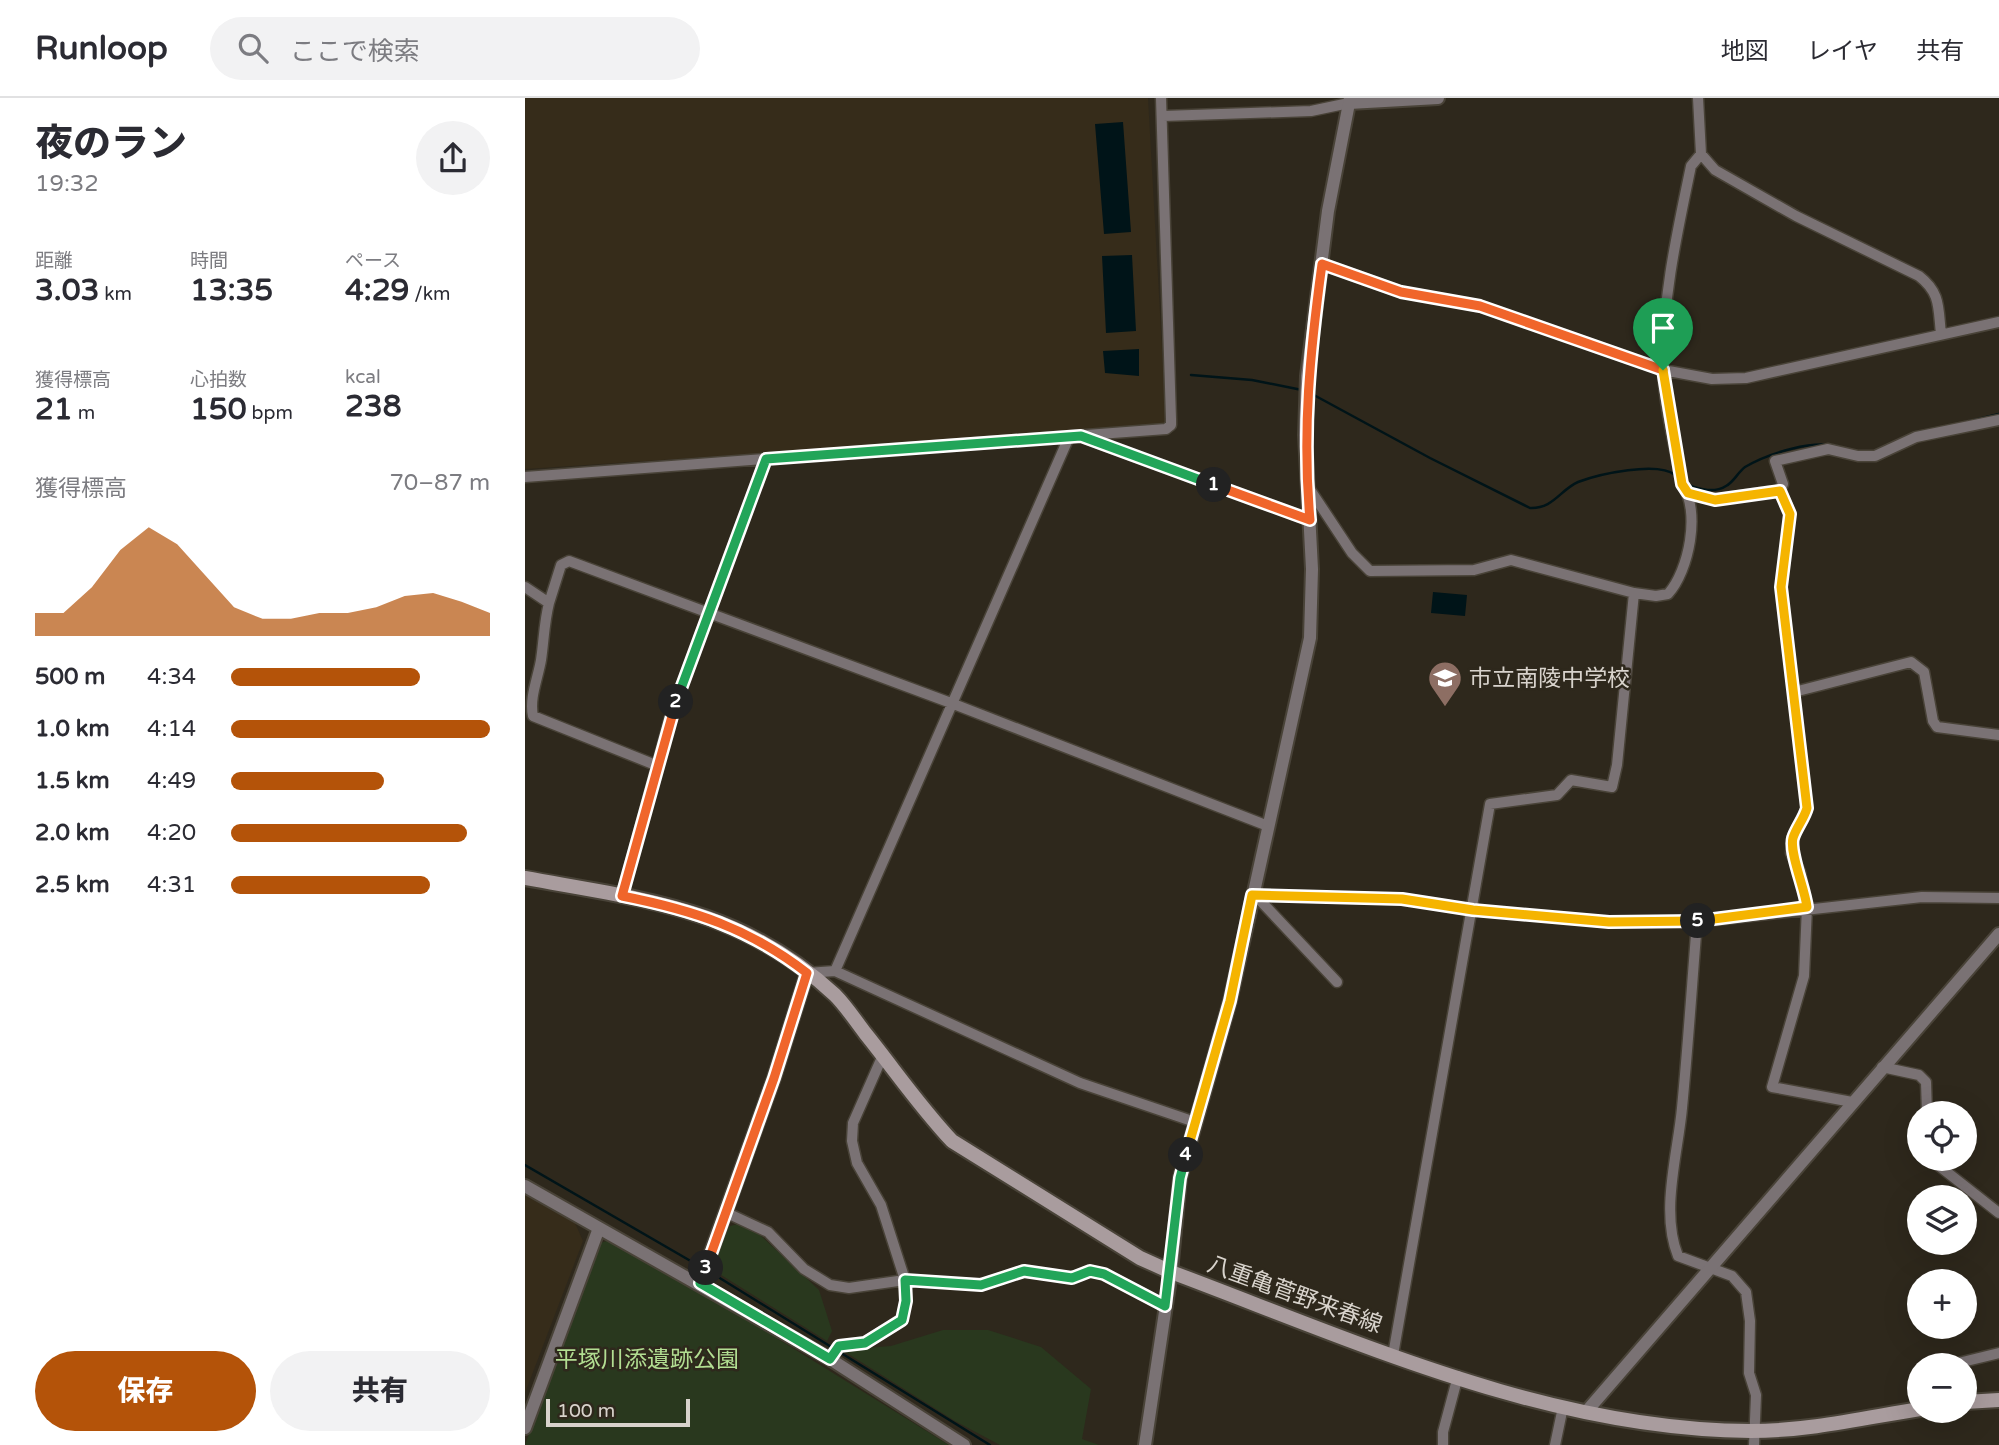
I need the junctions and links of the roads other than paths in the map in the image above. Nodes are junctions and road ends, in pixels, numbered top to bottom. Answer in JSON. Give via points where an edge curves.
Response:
{"nodes":[{"id":1,"x":1161,"y":98,"type":"edge"},
{"id":2,"x":1438,"y":98,"type":"edge"},
{"id":3,"x":1698,"y":98,"type":"edge"},
{"id":4,"x":1350,"y":101,"type":"edge"},
{"id":5,"x":1163,"y":116,"type":"junction"},
{"id":6,"x":1701,"y":154,"type":"junction"},
{"id":7,"x":1322,"y":264,"type":"junction"},
{"id":8,"x":1999,"y":321,"type":"edge"},
{"id":9,"x":1941,"y":334,"type":"junction"},
{"id":10,"x":1663,"y":370,"type":"junction"},
{"id":11,"x":1999,"y":420,"type":"edge"},
{"id":12,"x":1081,"y":436,"type":"junction"},
{"id":13,"x":1069,"y":437,"type":"junction"},
{"id":14,"x":766,"y":459,"type":"junction"},
{"id":15,"x":525,"y":477,"type":"edge"},
{"id":16,"x":1307,"y":485,"type":"junction"},
{"id":17,"x":1780,"y":491,"type":"junction"},
{"id":18,"x":1688,"y":493,"type":"junction"},
{"id":19,"x":1310,"y":520,"type":"junction"},
{"id":20,"x":525,"y":587,"type":"edge"},
{"id":21,"x":1634,"y":593,"type":"junction"},
{"id":22,"x":549,"y":603,"type":"junction"},
{"id":23,"x":710,"y":614,"type":"junction"},
{"id":24,"x":1794,"y":692,"type":"junction"},
{"id":25,"x":951,"y":703,"type":"junction"},
{"id":26,"x":1999,"y":735,"type":"edge"},
{"id":27,"x":658,"y":766,"type":"junction"},
{"id":28,"x":1268,"y":826,"type":"junction"},
{"id":29,"x":525,"y":878,"type":"edge"},
{"id":30,"x":1254,"y":895,"type":"junction"},
{"id":31,"x":622,"y":896,"type":"junction"},
{"id":32,"x":1999,"y":898,"type":"edge"},
{"id":33,"x":1807,"y":907,"type":"junction"},
{"id":34,"x":1473,"y":910,"type":"junction"},
{"id":35,"x":1697,"y":922,"type":"junction"},
{"id":36,"x":1999,"y":934,"type":"edge"},
{"id":37,"x":835,"y":971,"type":"junction"},
{"id":38,"x":807,"y":973,"type":"junction"},
{"id":39,"x":1337,"y":982,"type":"dead end"},
{"id":40,"x":883,"y":1055,"type":"junction"},
{"id":41,"x":1882,"y":1067,"type":"junction"},
{"id":42,"x":1927,"y":1101,"type":"edge"},
{"id":43,"x":1852,"y":1102,"type":"junction"},
{"id":44,"x":1195,"y":1122,"type":"junction"},
{"id":45,"x":1946,"y":1171,"type":"edge"},
{"id":46,"x":525,"y":1186,"type":"edge"},
{"id":47,"x":727,"y":1213,"type":"junction"},
{"id":48,"x":1999,"y":1213,"type":"edge"},
{"id":49,"x":599,"y":1228,"type":"junction"},
{"id":50,"x":1709,"y":1267,"type":"junction"},
{"id":51,"x":1171,"y":1272,"type":"junction"},
{"id":52,"x":702,"y":1278,"type":"junction"},
{"id":53,"x":905,"y":1280,"type":"junction"},
{"id":54,"x":1165,"y":1306,"type":"junction"},
{"id":55,"x":1999,"y":1353,"type":"edge"},
{"id":56,"x":1393,"y":1355,"type":"junction"},
{"id":57,"x":1977,"y":1358,"type":"edge"},
{"id":58,"x":830,"y":1359,"type":"junction"},
{"id":59,"x":1458,"y":1376,"type":"junction"},
{"id":60,"x":1999,"y":1400,"type":"edge"},
{"id":61,"x":1977,"y":1401,"type":"edge"},
{"id":62,"x":1563,"y":1407,"type":"junction"},
{"id":63,"x":1907,"y":1411,"type":"edge"},
{"id":64,"x":1586,"y":1412,"type":"junction"},
{"id":65,"x":525,"y":1428,"type":"edge"},
{"id":66,"x":1754,"y":1438,"type":"edge"},
{"id":67,"x":964,"y":1445,"type":"edge"},
{"id":68,"x":1145,"y":1445,"type":"edge"},
{"id":69,"x":1443,"y":1445,"type":"edge"},
{"id":70,"x":1555,"y":1445,"type":"edge"}],
"edges":[{"from":1,"to":5,"type":"street"},
{"from":2,"to":4,"type":"street"},
{"from":3,"to":6,"type":"street"},
{"from":4,"to":5,"type":"street","via":[[1311,111]]},
{"from":4,"to":7,"type":"street"},
{"from":5,"to":12,"type":"street","via":[[1171,425]]},
{"from":6,"to":9,"type":"street","via":[[1715,170],[1785,210],[1933,286]]},
{"from":6,"to":10,"type":"street","via":[[1691,166],[1671,266]]},
{"from":7,"to":10,"type":"street","via":[[1401,292],[1480,306]]},
{"from":7,"to":16,"type":"street","via":[[1307,392]]},
{"from":8,"to":9,"type":"street"},
{"from":9,"to":10,"type":"street","via":[[1731,380]]},
{"from":10,"to":18,"type":"street","via":[[1682,484]]},
{"from":11,"to":17,"type":"street","via":[[1916,437],[1875,456],[1828,449],[1775,461],[1783,484]]},
{"from":12,"to":13,"type":"street"},
{"from":12,"to":19,"type":"street"},
{"from":13,"to":14,"type":"street"},
{"from":13,"to":25,"type":"street"},
{"from":14,"to":15,"type":"street"},
{"from":14,"to":23,"type":"street"},
{"from":16,"to":19,"type":"street"},
{"from":16,"to":21,"type":"street","via":[[1352,553],[1370,570],[1474,570],[1511,560]]},
{"from":17,"to":18,"type":"street","via":[[1715,500]]},
{"from":17,"to":24,"type":"street","via":[[1790,514],[1781,587]]},
{"from":18,"to":21,"type":"street","via":[[1690,528],[1677,585],[1668,594]]},
{"from":19,"to":28,"type":"street","via":[[1310,638]]},
{"from":20,"to":22,"type":"street"},
{"from":21,"to":34,"type":"street","via":[[1612,787],[1571,780],[1557,795],[1490,804]]},
{"from":22,"to":23,"type":"street","via":[[561,565],[569,561]]},
{"from":22,"to":27,"type":"street","via":[[533,716]]},
{"from":23,"to":25,"type":"street"},
{"from":23,"to":27,"type":"street","via":[[670,718]]},
{"from":24,"to":26,"type":"street","via":[[1911,662],[1924,672],[1937,727]]},
{"from":24,"to":33,"type":"street","via":[[1807,808],[1791,853]]},
{"from":25,"to":28,"type":"street"},
{"from":25,"to":37,"type":"street"},
{"from":27,"to":31,"type":"street"},
{"from":28,"to":30,"type":"street"},
{"from":29,"to":31,"type":"main road","name":"八重亀菅野来春線"},
{"from":30,"to":34,"type":"street","via":[[1402,899]]},
{"from":30,"to":39,"type":"street"},
{"from":30,"to":44,"type":"street"},
{"from":31,"to":38,"type":"main road","name":"八重亀菅野来春線","via":[[681,908],[730,925]]},
{"from":32,"to":33,"type":"street","via":[[1922,897]]},
{"from":33,"to":35,"type":"street"},
{"from":33,"to":43,"type":"street","via":[[1804,976],[1772,1087]]},
{"from":34,"to":35,"type":"street","via":[[1609,922]]},
{"from":34,"to":56,"type":"street"},
{"from":35,"to":50,"type":"street","via":[[1671,1195],[1678,1256]]},
{"from":36,"to":41,"type":"street"},
{"from":37,"to":38,"type":"street"},
{"from":37,"to":44,"type":"street","via":[[1080,1083]]},
{"from":38,"to":40,"type":"main road","name":"八重亀菅野来春線","via":[[836,997]]},
{"from":38,"to":47,"type":"street"},
{"from":40,"to":51,"type":"main road","name":"八重亀菅野来春線","via":[[952,1141],[1106,1238]]},
{"from":40,"to":53,"type":"street","via":[[853,1123],[852,1141],[857,1163],[881,1205]]},
{"from":41,"to":42,"type":"street","via":[[1919,1075],[1926,1082]]},
{"from":41,"to":43,"type":"street"},
{"from":43,"to":50,"type":"street"},
{"from":44,"to":51,"type":"street","via":[[1180,1178]]},
{"from":45,"to":48,"type":"street"},
{"from":46,"to":49,"type":"street"},
{"from":47,"to":52,"type":"street"},
{"from":47,"to":53,"type":"street","via":[[768,1232],[804,1269],[829,1286],[849,1288]]},
{"from":49,"to":52,"type":"street"},
{"from":49,"to":65,"type":"street"},
{"from":50,"to":64,"type":"street"},
{"from":50,"to":66,"type":"street","via":[[1732,1276],[1746,1292],[1749,1373],[1756,1395]]},
{"from":51,"to":54,"type":"street"},
{"from":51,"to":56,"type":"main road","name":"八重亀菅野来春線"},
{"from":52,"to":58,"type":"street"},
{"from":53,"to":54,"type":"street","via":[[981,1285],[1024,1271],[1072,1278],[1090,1271]]},
{"from":53,"to":58,"type":"street","via":[[902,1320],[865,1343],[839,1346]]},
{"from":54,"to":68,"type":"street"},
{"from":55,"to":57,"type":"street"},
{"from":56,"to":59,"type":"main road","name":"八重亀菅野来春線"},
{"from":58,"to":67,"type":"street"},
{"from":59,"to":62,"type":"main road","name":"八重亀菅野来春線"},
{"from":59,"to":69,"type":"street"},
{"from":60,"to":61,"type":"main road"},
{"from":62,"to":64,"type":"main road","name":"八重亀菅野来春線"},
{"from":62,"to":70,"type":"street"},
{"from":63,"to":66,"type":"main road","name":"八重亀菅野来春線"},
{"from":64,"to":66,"type":"main road","name":"八重亀菅野来春線"}]}
